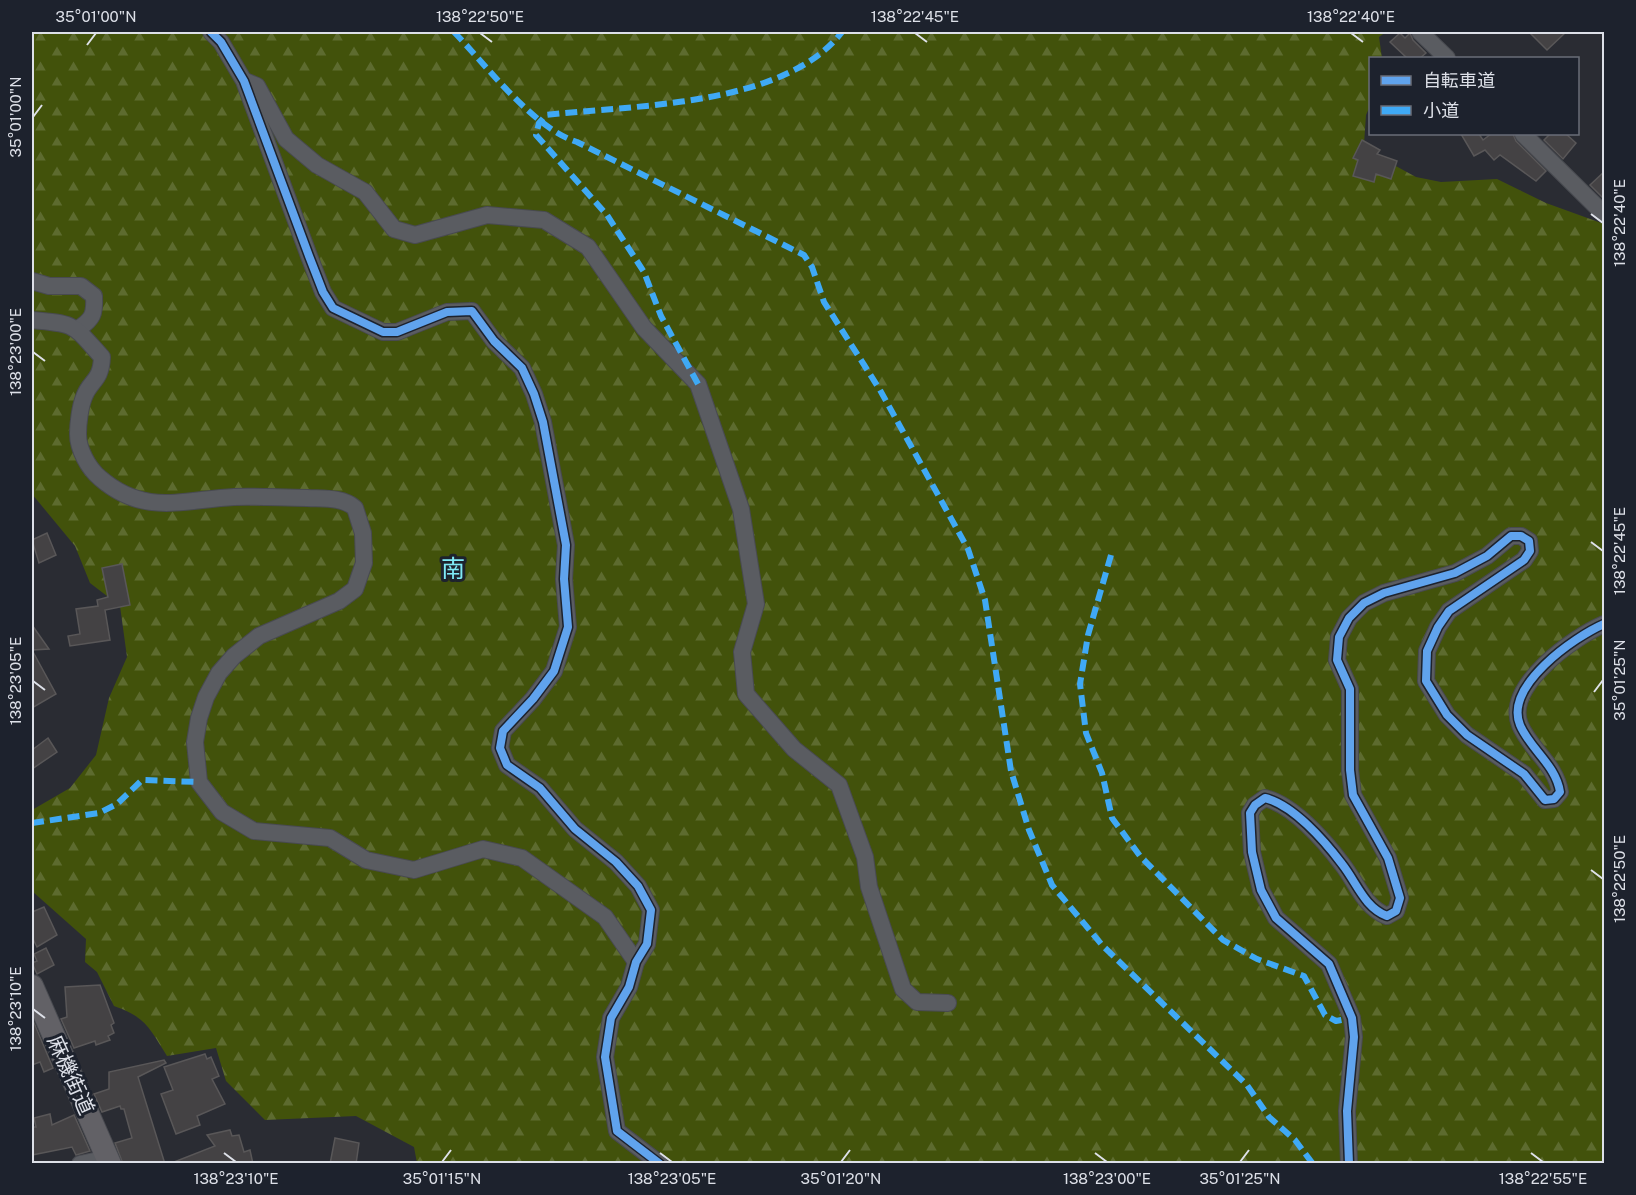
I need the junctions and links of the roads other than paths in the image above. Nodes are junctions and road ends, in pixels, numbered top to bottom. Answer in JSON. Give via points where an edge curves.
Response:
{"nodes":[{"id":1,"x":211,"y":32,"type":"edge"},
{"id":2,"x":1420,"y":32,"type":"edge"},
{"id":3,"x":1446,"y":57,"type":"edge"},
{"id":4,"x":244,"y":81,"type":"junction"},
{"id":5,"x":1524,"y":135,"type":"edge"},
{"id":6,"x":1605,"y":214,"type":"edge"},
{"id":7,"x":32,"y":281,"type":"edge"},
{"id":8,"x":32,"y":320,"type":"edge"},
{"id":9,"x":78,"y":329,"type":"junction"},
{"id":10,"x":1605,"y":624,"type":"edge"},
{"id":11,"x":636,"y":962,"type":"junction"},
{"id":12,"x":32,"y":986,"type":"edge"},
{"id":13,"x":948,"y":1003,"type":"dead end"},
{"id":14,"x":109,"y":1161,"type":"edge"},
{"id":15,"x":80,"y":1164,"type":"edge"},
{"id":16,"x":660,"y":1164,"type":"edge"},
{"id":17,"x":1349,"y":1164,"type":"edge"}],
"edges":[{"from":1,"to":4,"type":"street"},
{"from":2,"to":3,"type":"street"},
{"from":4,"to":11,"type":"street","via":[[309,256],[333,308],[383,332],[396,332],[447,312],[472,311],[494,341],[522,368],[534,394],[566,545],[568,627],[554,671],[503,731],[500,748],[507,765],[540,789],[575,829],[616,862],[638,886],[651,910],[647,944]]},
{"from":4,"to":13,"type":"street","via":[[257,86],[286,139],[317,165],[365,192],[394,229],[415,235],[487,214],[544,220],[588,247],[644,328],[698,384],[741,509],[756,604],[742,652],[746,694],[794,749],[839,785],[865,856],[869,887],[903,988],[917,1002]]},
{"from":5,"to":6,"type":"street"},
{"from":7,"to":9,"type":"street","via":[[49,286],[81,285],[93,296],[95,312]]},
{"from":8,"to":9,"type":"street","via":[[67,323]]},
{"from":9,"to":11,"type":"street","via":[[102,357],[96,381],[84,396],[78,434],[81,449],[92,471],[116,492],[159,504],[234,497],[336,499],[355,508],[363,533],[364,563],[355,589],[339,601],[259,636],[219,673],[206,698],[195,742],[199,782],[222,812],[254,831],[330,837],[366,860],[414,870],[483,849],[522,858],[605,917]]},
{"from":10,"to":17,"type":"street","via":[[1545,663],[1522,695],[1517,710],[1520,726],[1558,780],[1560,792],[1554,799],[1545,800],[1524,774],[1467,735],[1426,681],[1427,651],[1449,611],[1524,560],[1530,551],[1529,541],[1511,536],[1455,573],[1384,593],[1364,603],[1349,618],[1339,637],[1337,660],[1350,689],[1353,795],[1388,858],[1400,898],[1396,911],[1387,916],[1375,911],[1342,864],[1281,802],[1265,798],[1250,813],[1252,852],[1261,890],[1276,918],[1329,964],[1352,1017],[1354,1037],[1347,1111]]},
{"from":11,"to":16,"type":"street","via":[[629,987],[611,1018],[605,1057],[617,1131]]},
{"from":12,"to":14,"type":"street","name":"麻機街道"},
{"from":14,"to":15,"type":"street"}]}
